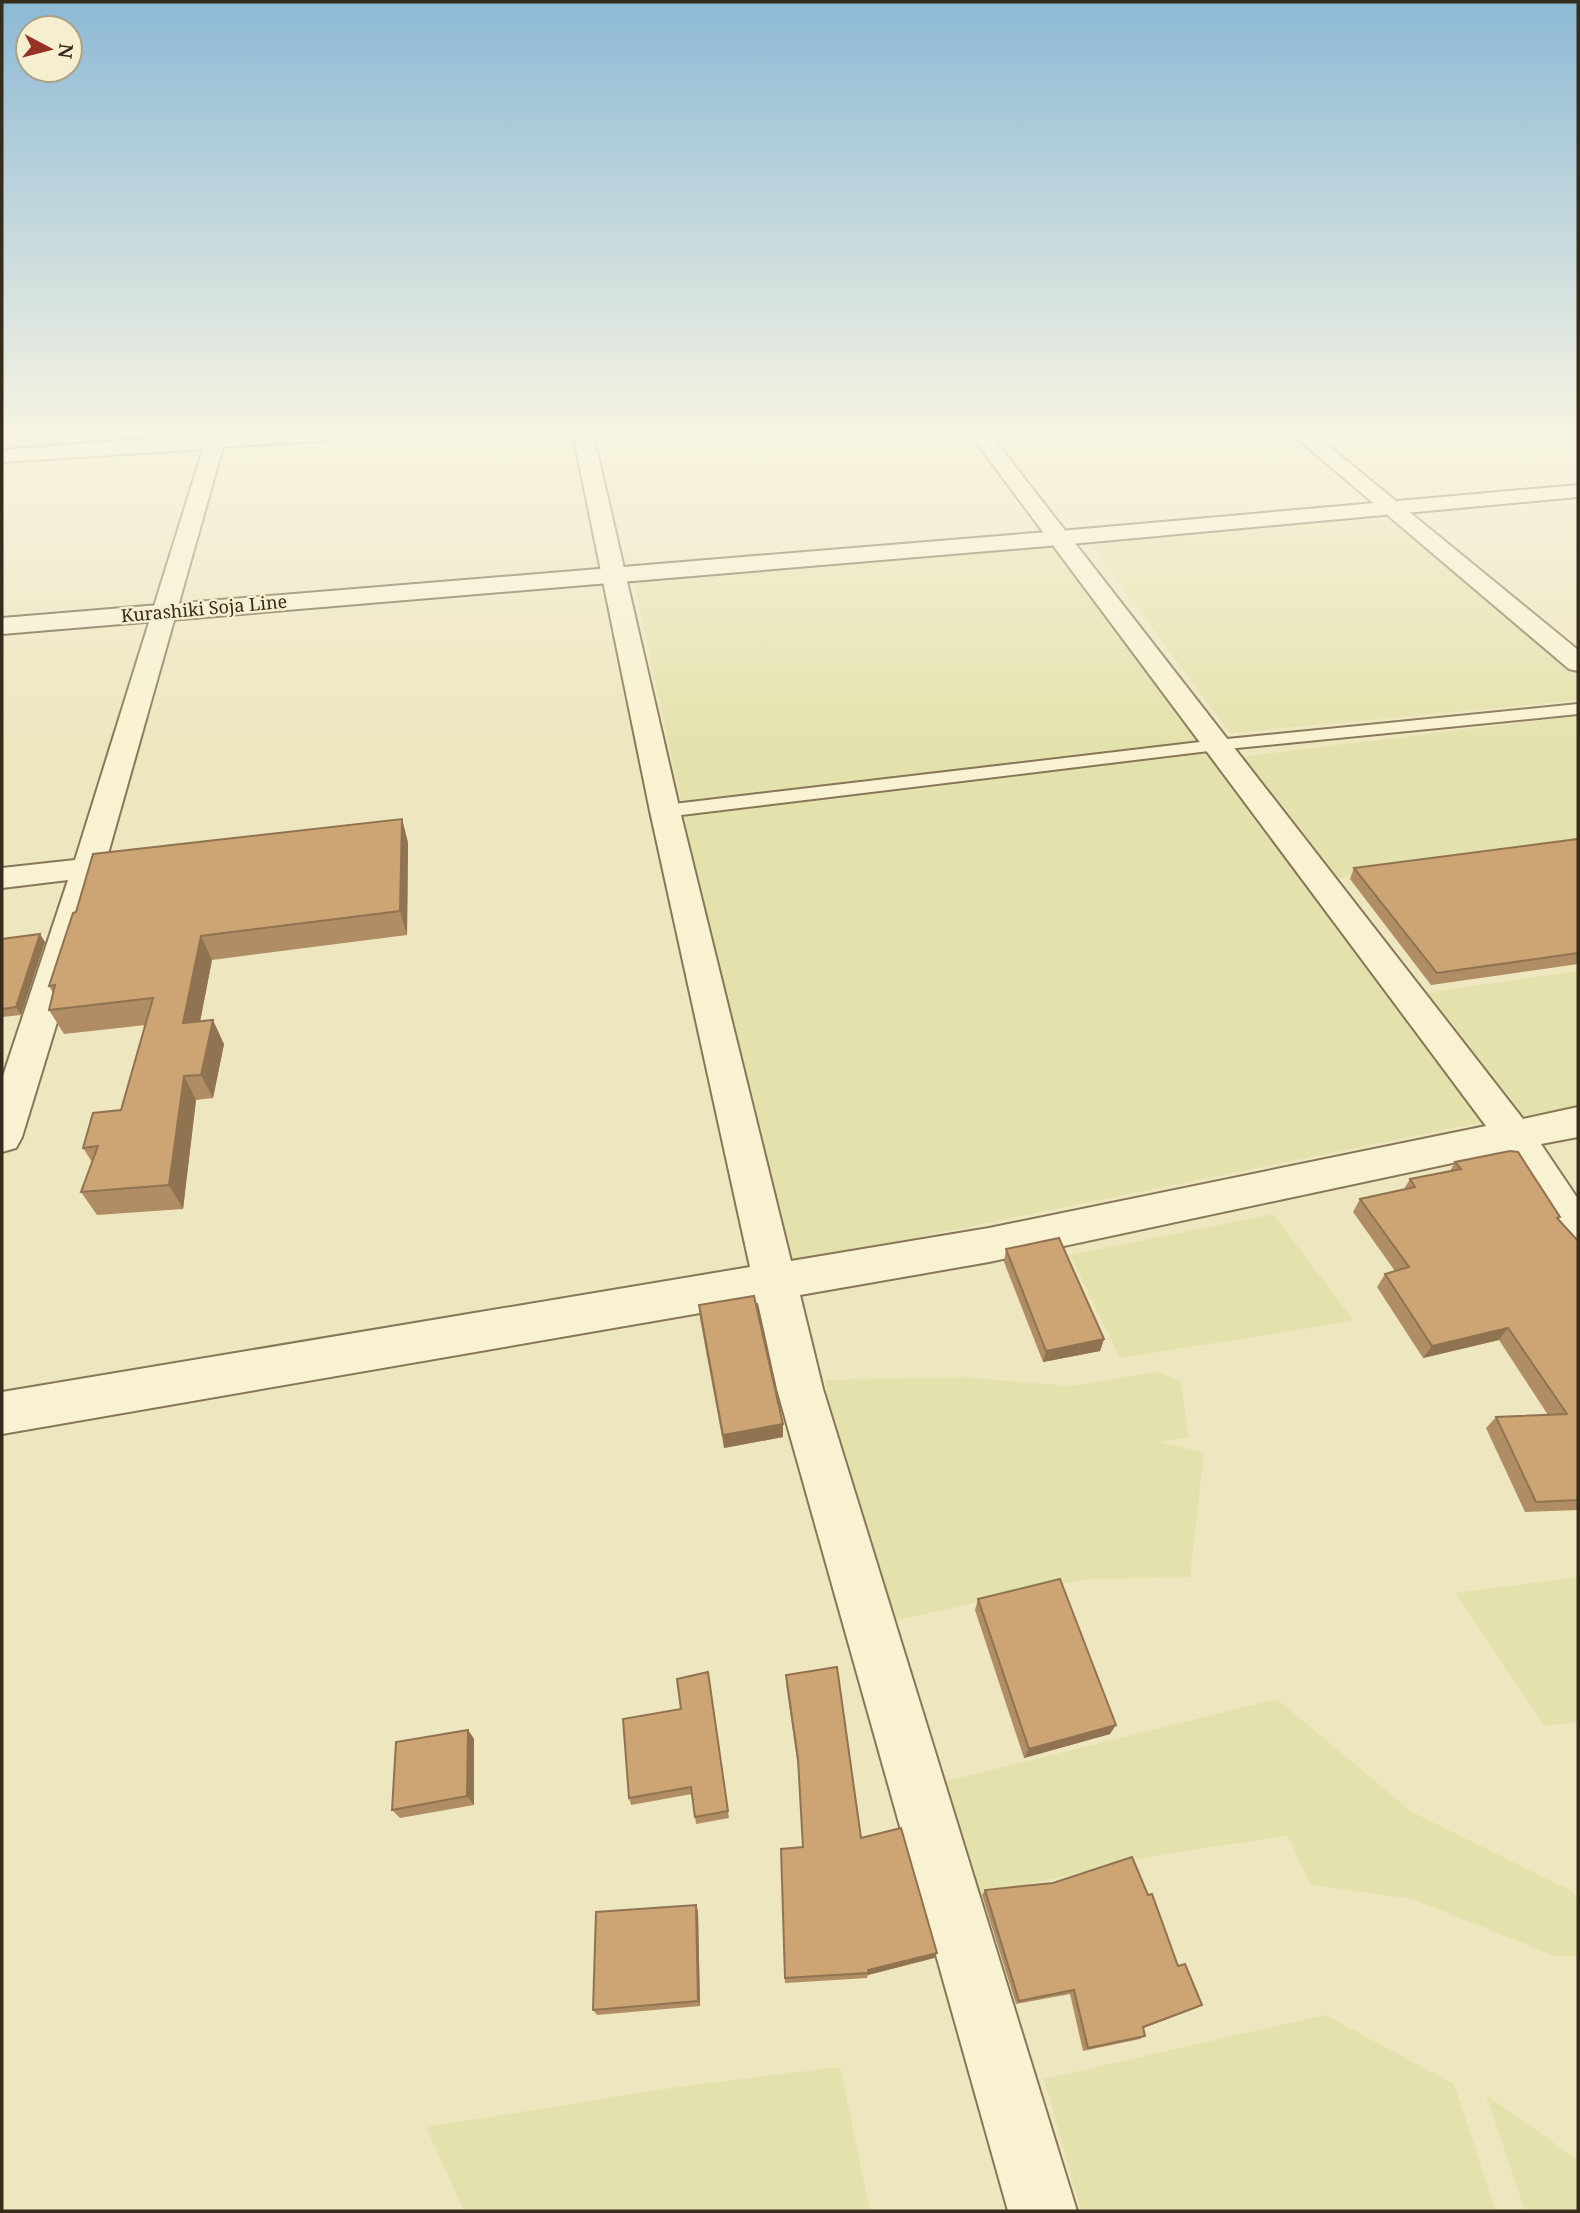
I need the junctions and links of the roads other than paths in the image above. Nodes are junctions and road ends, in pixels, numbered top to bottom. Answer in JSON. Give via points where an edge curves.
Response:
{"nodes":[{"id":1,"x":187,"y":537,"type":"edge"},
{"id":2,"x":606,"y":537,"type":"edge"},
{"id":3,"x":1068,"y":537,"type":"edge"},
{"id":4,"x":1427,"y":537,"type":"edge"},
{"id":5,"x":1060,"y":538,"type":"junction"},
{"id":6,"x":614,"y":575,"type":"junction"},
{"id":7,"x":165,"y":612,"type":"junction"},
{"id":8,"x":2,"y":626,"type":"edge"},
{"id":9,"x":1578,"y":663,"type":"edge"},
{"id":10,"x":1578,"y":709,"type":"edge"},
{"id":11,"x":1217,"y":745,"type":"junction"},
{"id":12,"x":665,"y":811,"type":"junction"},
{"id":13,"x":88,"y":868,"type":"junction"},
{"id":14,"x":2,"y":877,"type":"edge"},
{"id":15,"x":1578,"y":1122,"type":"edge"},
{"id":16,"x":1514,"y":1135,"type":"junction"},
{"id":17,"x":2,"y":1137,"type":"edge"},
{"id":18,"x":1578,"y":1232,"type":"edge"},
{"id":19,"x":774,"y":1279,"type":"junction"},
{"id":20,"x":2,"y":1413,"type":"edge"},
{"id":21,"x":1043,"y":2211,"type":"edge"}],
"edges":[{"from":1,"to":7,"type":"street"},
{"from":2,"to":6,"type":"street"},
{"from":3,"to":5,"type":"street","name":"Kurashiki Soja Line"},
{"from":4,"to":9,"type":"street"},
{"from":5,"to":6,"type":"street","name":"Kurashiki Soja Line"},
{"from":5,"to":11,"type":"street"},
{"from":6,"to":7,"type":"street","name":"Kurashiki Soja Line"},
{"from":6,"to":12,"type":"street"},
{"from":7,"to":8,"type":"street","name":"Kurashiki Soja Line"},
{"from":7,"to":13,"type":"street"},
{"from":10,"to":11,"type":"lane"},
{"from":11,"to":12,"type":"lane"},
{"from":11,"to":16,"type":"street"},
{"from":12,"to":19,"type":"street"},
{"from":13,"to":14,"type":"street"},
{"from":13,"to":17,"type":"street"},
{"from":15,"to":16,"type":"street"},
{"from":16,"to":18,"type":"street"},
{"from":16,"to":19,"type":"street","via":[[989,1245]]},
{"from":19,"to":20,"type":"street"},
{"from":19,"to":21,"type":"street","via":[[800,1389]]}]}
